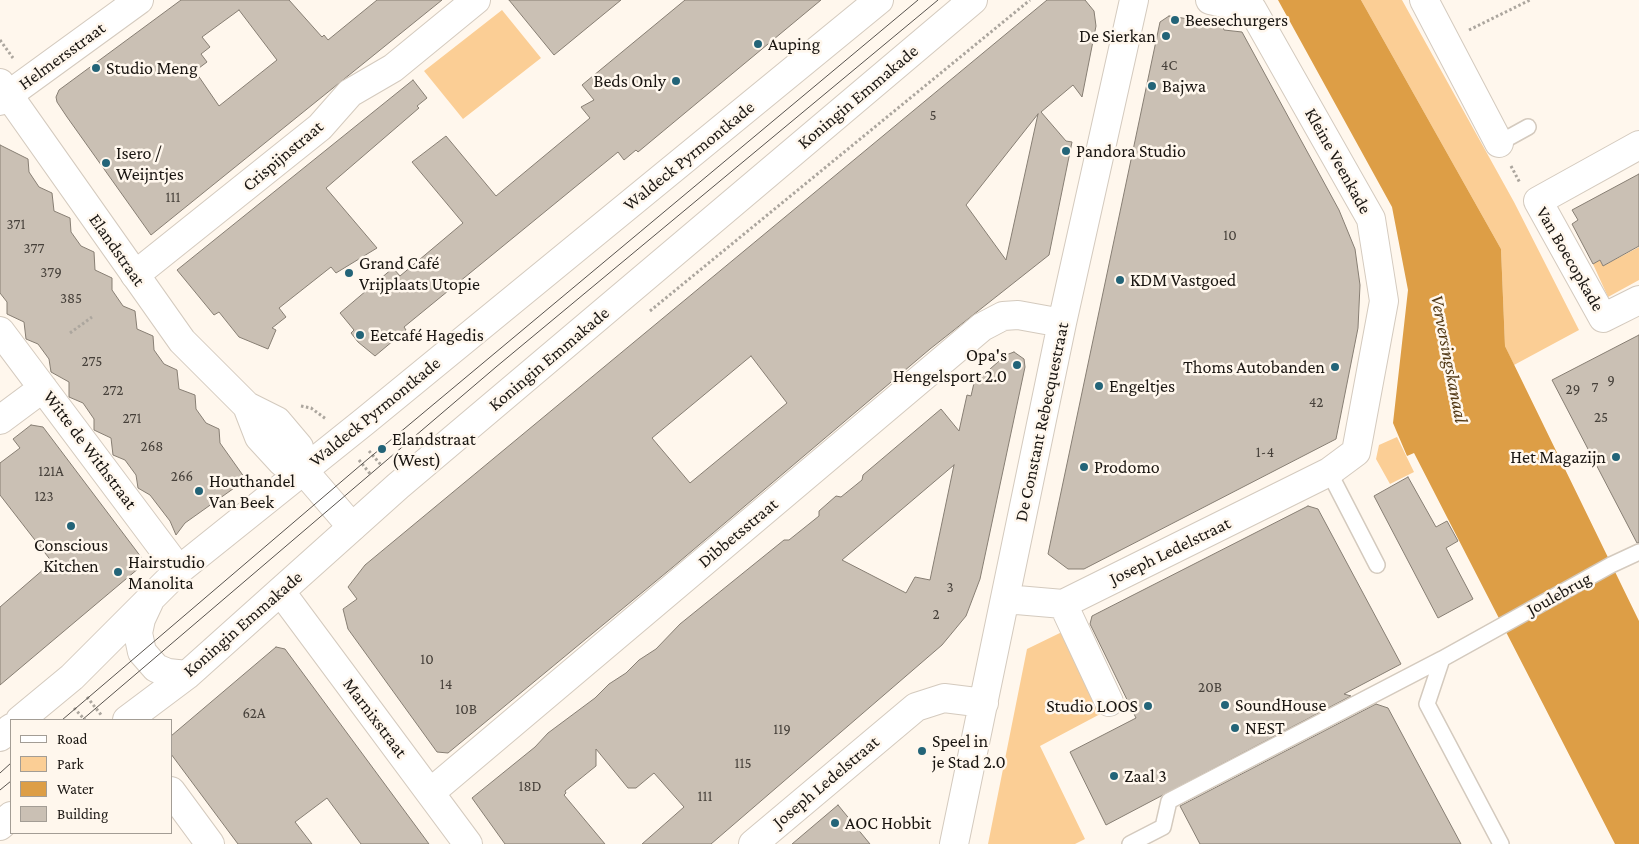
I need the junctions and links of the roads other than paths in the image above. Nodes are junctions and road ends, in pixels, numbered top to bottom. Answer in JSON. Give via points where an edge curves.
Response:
{"nodes":[{"id":1,"x":139,"y":0,"type":"edge"},
{"id":2,"x":476,"y":0,"type":"edge"},
{"id":3,"x":879,"y":0,"type":"edge"},
{"id":4,"x":973,"y":0,"type":"edge"},
{"id":5,"x":1134,"y":0,"type":"edge"},
{"id":6,"x":1210,"y":0,"type":"edge"},
{"id":7,"x":1424,"y":0,"type":"edge"},
{"id":8,"x":3,"y":93,"type":"edge"},
{"id":9,"x":1528,"y":127,"type":"dead end"},
{"id":10,"x":1499,"y":143,"type":"joint"},
{"id":11,"x":1639,"y":145,"type":"edge"},
{"id":12,"x":135,"y":275,"type":"junction"},
{"id":13,"x":1639,"y":300,"type":"edge"},
{"id":14,"x":1062,"y":323,"type":"junction"},
{"id":15,"x":0,"y":330,"type":"edge"},
{"id":16,"x":43,"y":388,"type":"junction"},
{"id":17,"x":0,"y":420,"type":"edge"},
{"id":18,"x":303,"y":470,"type":"junction"},
{"id":19,"x":1329,"y":472,"type":"junction"},
{"id":20,"x":352,"y":527,"type":"junction"},
{"id":21,"x":1639,"y":552,"type":"edge"},
{"id":22,"x":1377,"y":564,"type":"dead end"},
{"id":23,"x":179,"y":570,"type":"junction"},
{"id":24,"x":281,"y":592,"type":"junction"},
{"id":25,"x":153,"y":594,"type":"junction"},
{"id":26,"x":1005,"y":599,"type":"junction"},
{"id":27,"x":1063,"y":604,"type":"junction"},
{"id":28,"x":1442,"y":660,"type":"junction"},
{"id":29,"x":187,"y":675,"type":"junction"},
{"id":30,"x":1109,"y":702,"type":"dead end"},
{"id":31,"x":984,"y":703,"type":"junction"},
{"id":32,"x":21,"y":719,"type":"edge"},
{"id":33,"x":128,"y":719,"type":"edge"},
{"id":34,"x":10,"y":729,"type":"edge"},
{"id":35,"x":0,"y":737,"type":"edge"},
{"id":36,"x":172,"y":792,"type":"edge"},
{"id":37,"x":430,"y":792,"type":"junction"},
{"id":38,"x":10,"y":817,"type":"edge"},
{"id":39,"x":0,"y":826,"type":"edge"},
{"id":40,"x":210,"y":844,"type":"edge"},
{"id":41,"x":468,"y":844,"type":"edge"},
{"id":42,"x":753,"y":844,"type":"edge"},
{"id":43,"x":954,"y":844,"type":"edge"},
{"id":44,"x":1130,"y":844,"type":"edge"},
{"id":45,"x":1501,"y":844,"type":"edge"}],
"edges":[{"from":1,"to":8,"type":"street","name":"Helmersstraat"},
{"from":2,"to":12,"type":"street","name":"Crispijnstraat","via":[[393,68],[350,93],[320,127]]},
{"from":3,"to":18,"type":"street","name":"Waldeck Pyrmontkade"},
{"from":4,"to":20,"type":"street","name":"Koningin Emmakade"},
{"from":5,"to":14,"type":"street","name":"De Constant Rebecquestraat"},
{"from":6,"to":19,"type":"street","name":"Kleine Veenkade","via":[[1252,8],[1371,220],[1384,301],[1356,452]]},
{"from":7,"to":10,"type":"street"},
{"from":8,"to":12,"type":"street","name":"Elandstraat"},
{"from":9,"to":10,"type":"lane"},
{"from":11,"to":13,"type":"street","name":"Van Boecopkade","via":[[1538,201],[1603,318]]},
{"from":12,"to":18,"type":"street","name":"Elandstraat","via":[[182,341],[247,406],[277,421],[299,447]]},
{"from":14,"to":26,"type":"street","name":"De Constant Rebecquestraat"},
{"from":14,"to":37,"type":"street","name":"Dibbetsstraat","via":[[1003,316],[982,327]]},
{"from":15,"to":16,"type":"street","name":"Witte de Withstraat"},
{"from":16,"to":17,"type":"street"},
{"from":16,"to":23,"type":"street","name":"Witte de Withstraat"},
{"from":18,"to":20,"type":"street","name":"Elandstraat"},
{"from":18,"to":23,"type":"street","name":"Waldeck Pyrmontkade"},
{"from":19,"to":22,"type":"lane"},
{"from":19,"to":27,"type":"street","name":"Joseph Ledelstraat"},
{"from":20,"to":24,"type":"street","name":"Koningin Emmakade"},
{"from":21,"to":28,"type":"lane","name":"Joulebrug"},
{"from":23,"to":25,"type":"street","name":"Waldeck Pyrmontkade"},
{"from":24,"to":29,"type":"street","name":"Koningin Emmakade"},
{"from":24,"to":37,"type":"street","name":"Marnixstraat"},
{"from":25,"to":29,"type":"street","via":[[138,633],[142,652],[156,668]]},
{"from":25,"to":32,"type":"street","name":"Waldeck Pyrmontkade","via":[[72,677]]},
{"from":26,"to":27,"type":"street"},
{"from":26,"to":31,"type":"street","name":"De Constant Rebecquestraat"},
{"from":27,"to":30,"type":"street"},
{"from":28,"to":44,"type":"lane","name":"Joulebrug","via":[[1170,801],[1163,827]]},
{"from":28,"to":45,"type":"lane","via":[[1427,704]]},
{"from":29,"to":33,"type":"street","name":"Koningin Emmakade"},
{"from":31,"to":42,"type":"street","name":"Joseph Ledelstraat","via":[[944,698],[916,707]]},
{"from":31,"to":43,"type":"street","name":"De Constant Rebecquestraat"},
{"from":34,"to":35,"type":"street"},
{"from":36,"to":40,"type":"street"},
{"from":37,"to":41,"type":"street","name":"Marnixstraat"},
{"from":38,"to":39,"type":"street"}]}
